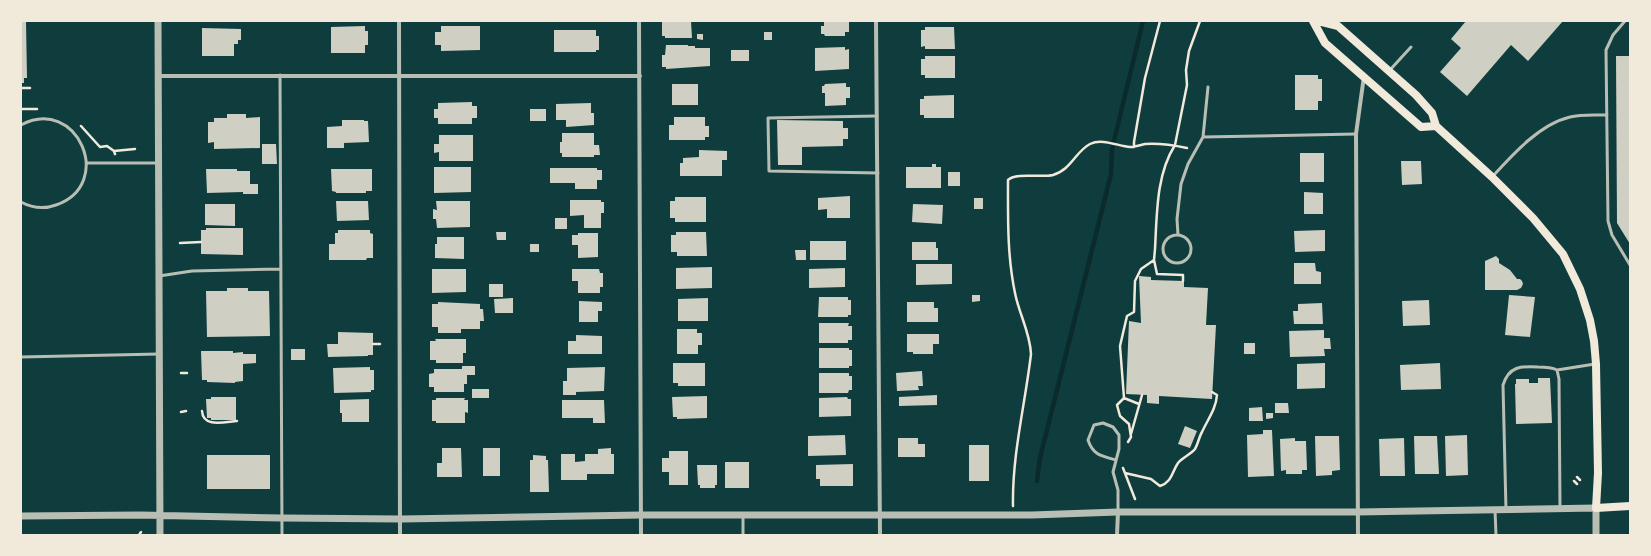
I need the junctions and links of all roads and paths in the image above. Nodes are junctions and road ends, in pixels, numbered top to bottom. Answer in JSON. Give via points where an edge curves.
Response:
{"nodes":[{"id":1,"x":158,"y":21,"type":"edge"},
{"id":2,"x":399,"y":21,"type":"edge"},
{"id":3,"x":639,"y":21,"type":"edge"},
{"id":4,"x":876,"y":21,"type":"edge"},
{"id":5,"x":1160,"y":21,"type":"edge"},
{"id":6,"x":1200,"y":21,"type":"edge"},
{"id":7,"x":1314,"y":21,"type":"edge"},
{"id":8,"x":1318,"y":21,"type":"edge"},
{"id":9,"x":1625,"y":21,"type":"edge"},
{"id":10,"x":1411,"y":47,"type":"dead end"},
{"id":11,"x":1389,"y":71,"type":"junction"},
{"id":12,"x":158,"y":76,"type":"junction"},
{"id":13,"x":280,"y":76,"type":"junction"},
{"id":14,"x":399,"y":76,"type":"junction"},
{"id":15,"x":640,"y":76,"type":"junction"},
{"id":16,"x":1364,"y":76,"type":"junction"},
{"id":17,"x":1208,"y":87,"type":"dead end"},
{"id":18,"x":21,"y":88,"type":"edge"},
{"id":19,"x":30,"y":88,"type":"dead end"},
{"id":20,"x":38,"y":109,"type":"dead end"},
{"id":21,"x":21,"y":110,"type":"edge"},
{"id":22,"x":1607,"y":115,"type":"junction"},
{"id":23,"x":877,"y":116,"type":"junction"},
{"id":24,"x":21,"y":125,"type":"edge"},
{"id":25,"x":80,"y":125,"type":"dead end"},
{"id":26,"x":1436,"y":126,"type":"junction"},
{"id":27,"x":1356,"y":134,"type":"junction"},
{"id":28,"x":1203,"y":137,"type":"junction"},
{"id":29,"x":1175,"y":145,"type":"junction"},
{"id":30,"x":1134,"y":146,"type":"junction"},
{"id":31,"x":135,"y":149,"type":"dead end"},
{"id":32,"x":1196,"y":150,"type":"junction"},
{"id":33,"x":87,"y":163,"type":"junction"},
{"id":34,"x":159,"y":163,"type":"junction"},
{"id":35,"x":878,"y":173,"type":"junction"},
{"id":36,"x":1492,"y":177,"type":"junction"},
{"id":37,"x":21,"y":202,"type":"edge"},
{"id":38,"x":1178,"y":234,"type":"junction"},
{"id":39,"x":202,"y":242,"type":"dead end"},
{"id":40,"x":180,"y":243,"type":"dead end"},
{"id":41,"x":1154,"y":260,"type":"junction"},
{"id":42,"x":1630,"y":265,"type":"edge"},
{"id":43,"x":281,"y":269,"type":"junction"},
{"id":44,"x":159,"y":276,"type":"junction"},
{"id":45,"x":1183,"y":281,"type":"dead end"},
{"id":46,"x":373,"y":344,"type":"dead end"},
{"id":47,"x":380,"y":344,"type":"dead end"},
{"id":48,"x":160,"y":354,"type":"junction"},
{"id":49,"x":21,"y":358,"type":"edge"},
{"id":50,"x":1596,"y":364,"type":"junction"},
{"id":51,"x":1557,"y":370,"type":"junction"},
{"id":52,"x":187,"y":373,"type":"dead end"},
{"id":53,"x":180,"y":374,"type":"dead end"},
{"id":54,"x":1212,"y":392,"type":"dead end"},
{"id":55,"x":1142,"y":395,"type":"dead end"},
{"id":56,"x":1124,"y":398,"type":"junction"},
{"id":57,"x":1139,"y":404,"type":"junction"},
{"id":58,"x":186,"y":411,"type":"dead end"},
{"id":59,"x":202,"y":411,"type":"dead end"},
{"id":60,"x":180,"y":412,"type":"dead end"},
{"id":61,"x":237,"y":421,"type":"dead end"},
{"id":62,"x":1130,"y":437,"type":"junction"},
{"id":63,"x":1128,"y":444,"type":"dead end"},
{"id":64,"x":1116,"y":460,"type":"junction"},
{"id":65,"x":1122,"y":461,"type":"dead end"},
{"id":66,"x":1125,"y":473,"type":"junction"},
{"id":67,"x":1577,"y":477,"type":"dead end"},
{"id":68,"x":1580,"y":480,"type":"dead end"},
{"id":69,"x":1574,"y":481,"type":"dead end"},
{"id":70,"x":1576,"y":484,"type":"dead end"},
{"id":71,"x":1135,"y":499,"type":"dead end"},
{"id":72,"x":1630,"y":506,"type":"edge"},
{"id":73,"x":1560,"y":508,"type":"junction"},
{"id":74,"x":1596,"y":508,"type":"junction"},
{"id":75,"x":1495,"y":510,"type":"junction"},
{"id":76,"x":1506,"y":510,"type":"junction"},
{"id":77,"x":1118,"y":512,"type":"junction"},
{"id":78,"x":1358,"y":512,"type":"junction"},
{"id":79,"x":160,"y":515,"type":"junction"},
{"id":80,"x":641,"y":515,"type":"junction"},
{"id":81,"x":743,"y":515,"type":"junction"},
{"id":82,"x":880,"y":515,"type":"junction"},
{"id":83,"x":1013,"y":515,"type":"junction"},
{"id":84,"x":21,"y":516,"type":"edge"},
{"id":85,"x":282,"y":518,"type":"junction"},
{"id":86,"x":400,"y":519,"type":"junction"},
{"id":87,"x":160,"y":535,"type":"edge"},
{"id":88,"x":282,"y":535,"type":"edge"},
{"id":89,"x":400,"y":535,"type":"edge"},
{"id":90,"x":641,"y":535,"type":"edge"},
{"id":91,"x":744,"y":535,"type":"edge"},
{"id":92,"x":880,"y":535,"type":"edge"},
{"id":93,"x":1117,"y":535,"type":"edge"},
{"id":94,"x":1358,"y":535,"type":"edge"},
{"id":95,"x":1496,"y":535,"type":"edge"},
{"id":96,"x":1596,"y":535,"type":"edge"}],
"edges":[{"from":1,"to":12,"type":"street"},
{"from":2,"to":14,"type":"street"},
{"from":3,"to":15,"type":"street"},
{"from":4,"to":23,"type":"street"},
{"from":5,"to":30,"type":"path","via":[[1146,78]]},
{"from":6,"to":29,"type":"path","via":[[1189,51],[1187,84]]},
{"from":7,"to":16,"type":"main road","via":[[1325,43]]},
{"from":8,"to":11,"type":"main road","via":[[1338,26]]},
{"from":9,"to":22,"type":"lane","via":[[1613,35],[1606,50]]},
{"from":10,"to":11,"type":"lane"},
{"from":11,"to":26,"type":"main road","via":[[1432,113]]},
{"from":12,"to":13,"type":"street"},
{"from":12,"to":34,"type":"street"},
{"from":13,"to":14,"type":"street"},
{"from":13,"to":43,"type":"lane"},
{"from":14,"to":15,"type":"street"},
{"from":14,"to":86,"type":"street"},
{"from":15,"to":80,"type":"street"},
{"from":16,"to":26,"type":"main road","via":[[1421,127]]},
{"from":16,"to":27,"type":"street"},
{"from":17,"to":28,"type":"lane"},
{"from":18,"to":19,"type":"path"},
{"from":20,"to":21,"type":"path"},
{"from":22,"to":36,"type":"lane","via":[[1571,116],[1541,130]]},
{"from":22,"to":42,"type":"lane","via":[[1608,222],[1612,235]]},
{"from":23,"to":35,"type":"street"},
{"from":23,"to":35,"type":"lane","via":[[768,118],[769,170]]},
{"from":24,"to":33,"type":"lane","via":[[38,119],[60,122],[77,135]]},
{"from":25,"to":31,"type":"path","via":[[100,147],[107,146],[115,152]]},
{"from":26,"to":36,"type":"main road"},
{"from":27,"to":28,"type":"lane"},
{"from":27,"to":78,"type":"street"},
{"from":28,"to":32,"type":"lane"},
{"from":29,"to":30,"type":"path"},
{"from":29,"to":32,"type":"path"},
{"from":29,"to":41,"type":"path","via":[[1162,177]]},
{"from":30,"to":83,"type":"path","via":[[1091,143],[1058,173],[1015,176],[1008,180],[1010,260],[1015,294],[1030,340],[1031,354],[1015,453]]},
{"from":32,"to":38,"type":"lane","via":[[1181,184]]},
{"from":33,"to":34,"type":"lane"},
{"from":33,"to":37,"type":"lane","via":[[82,184],[62,203],[34,207]]},
{"from":34,"to":44,"type":"street"},
{"from":35,"to":82,"type":"street"},
{"from":36,"to":50,"type":"main road","via":[[1547,233],[1566,259],[1580,289],[1590,320]]},
{"from":38,"to":38,"type":"lane","via":[[1170,236],[1164,242],[1163,256],[1178,264],[1190,255],[1190,245],[1186,238]]},
{"from":39,"to":40,"type":"path"},
{"from":41,"to":45,"type":"path","via":[[1157,274],[1183,275]]},
{"from":41,"to":56,"type":"path","via":[[1141,268],[1135,281],[1134,312],[1127,316],[1120,346]]},
{"from":43,"to":44,"type":"lane","via":[[192,271]]},
{"from":43,"to":85,"type":"lane"},
{"from":44,"to":48,"type":"street"},
{"from":46,"to":47,"type":"path"},
{"from":48,"to":49,"type":"lane"},
{"from":48,"to":79,"type":"street"},
{"from":50,"to":51,"type":"lane"},
{"from":50,"to":74,"type":"main road"},
{"from":51,"to":73,"type":"lane"},
{"from":51,"to":76,"type":"lane","via":[[1523,366],[1514,369],[1505,378],[1503,385]]},
{"from":52,"to":53,"type":"path"},
{"from":54,"to":66,"type":"path","via":[[1217,395],[1216,404],[1195,448],[1177,465],[1166,484],[1160,486],[1151,479]]},
{"from":55,"to":57,"type":"path"},
{"from":56,"to":57,"type":"path"},
{"from":56,"to":62,"type":"path","via":[[1117,405],[1120,416],[1129,424]]},
{"from":57,"to":62,"type":"path"},
{"from":58,"to":60,"type":"path"},
{"from":59,"to":61,"type":"path","via":[[204,419],[210,422]]},
{"from":62,"to":63,"type":"path"},
{"from":64,"to":64,"type":"lane","via":[[1119,435],[1113,426],[1103,423],[1094,425],[1088,440],[1091,448],[1099,456]]},
{"from":64,"to":77,"type":"lane","via":[[1113,472],[1118,490]]},
{"from":65,"to":66,"type":"path"},
{"from":66,"to":71,"type":"path"},
{"from":67,"to":68,"type":"path"},
{"from":69,"to":70,"type":"path"},
{"from":72,"to":74,"type":"main road"},
{"from":73,"to":74,"type":"street"},
{"from":73,"to":76,"type":"street"},
{"from":74,"to":96,"type":"street"},
{"from":75,"to":76,"type":"street"},
{"from":75,"to":78,"type":"street"},
{"from":75,"to":95,"type":"lane"},
{"from":77,"to":78,"type":"street"},
{"from":77,"to":83,"type":"street"},
{"from":77,"to":93,"type":"street"},
{"from":78,"to":94,"type":"street"},
{"from":79,"to":84,"type":"street"},
{"from":79,"to":85,"type":"street"},
{"from":79,"to":87,"type":"street"},
{"from":80,"to":81,"type":"street"},
{"from":80,"to":86,"type":"street"},
{"from":80,"to":90,"type":"street"},
{"from":81,"to":82,"type":"street"},
{"from":81,"to":91,"type":"lane"},
{"from":82,"to":83,"type":"street"},
{"from":82,"to":92,"type":"street"},
{"from":85,"to":86,"type":"street"},
{"from":85,"to":88,"type":"lane"},
{"from":86,"to":89,"type":"street"}]}
